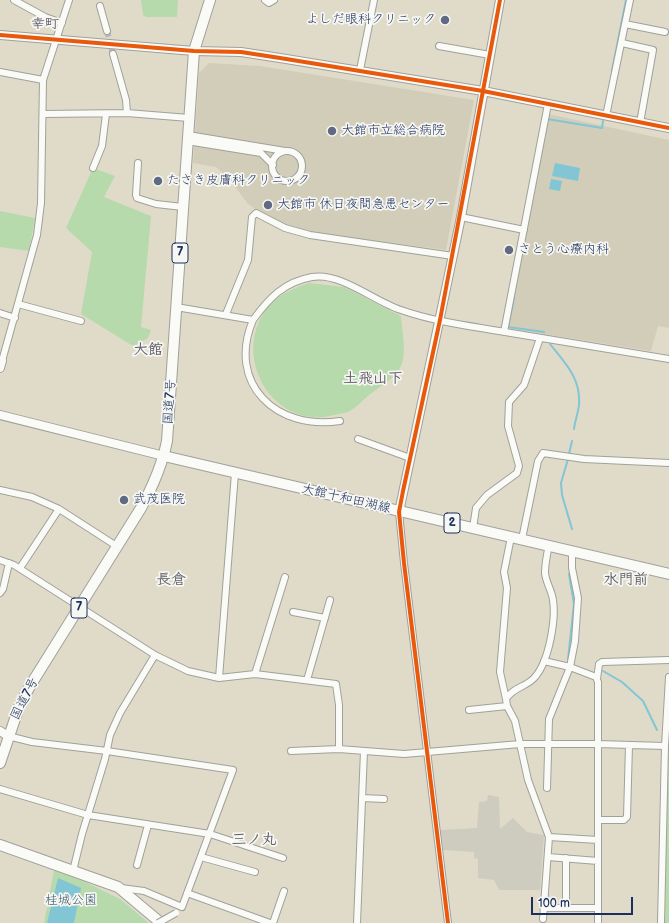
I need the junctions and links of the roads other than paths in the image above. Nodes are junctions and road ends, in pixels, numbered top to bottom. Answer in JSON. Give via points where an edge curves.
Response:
{"nodes":[{"id":1,"x":14,"y":0,"type":"edge"},
{"id":2,"x":69,"y":0,"type":"edge"},
{"id":3,"x":210,"y":0,"type":"edge"},
{"id":4,"x":265,"y":0,"type":"edge"},
{"id":5,"x":274,"y":0,"type":"edge"},
{"id":6,"x":374,"y":0,"type":"edge"},
{"id":7,"x":500,"y":0,"type":"edge"},
{"id":8,"x":630,"y":0,"type":"edge"},
{"id":9,"x":100,"y":6,"type":"dead end"},
{"id":10,"x":62,"y":23,"type":"junction"},
{"id":11,"x":625,"y":24,"type":"junction"},
{"id":12,"x":107,"y":31,"type":"tunnel mouth"},
{"id":13,"x":665,"y":32,"type":"dead end"},
{"id":14,"x":0,"y":35,"type":"edge"},
{"id":15,"x":57,"y":38,"type":"junction"},
{"id":16,"x":622,"y":43,"type":"junction"},
{"id":17,"x":439,"y":46,"type":"dead end"},
{"id":18,"x":194,"y":51,"type":"junction"},
{"id":19,"x":113,"y":54,"type":"tunnel mouth"},
{"id":20,"x":490,"y":55,"type":"junction"},
{"id":21,"x":360,"y":70,"type":"junction"},
{"id":22,"x":0,"y":72,"type":"edge"},
{"id":23,"x":43,"y":80,"type":"junction"},
{"id":24,"x":483,"y":91,"type":"junction"},
{"id":25,"x":548,"y":104,"type":"junction"},
{"id":26,"x":126,"y":113,"type":"junction"},
{"id":27,"x":43,"y":114,"type":"junction"},
{"id":28,"x":106,"y":114,"type":"junction"},
{"id":29,"x":606,"y":116,"type":"junction"},
{"id":30,"x":190,"y":118,"type":"junction"},
{"id":31,"x":640,"y":122,"type":"junction"},
{"id":32,"x":669,"y":128,"type":"edge"},
{"id":33,"x":188,"y":138,"type":"junction"},
{"id":34,"x":286,"y":151,"type":"junction"},
{"id":35,"x":138,"y":163,"type":"dead end"},
{"id":36,"x":272,"y":165,"type":"junction"},
{"id":37,"x":93,"y":168,"type":"dead end"},
{"id":38,"x":183,"y":207,"type":"junction"},
{"id":39,"x":461,"y":217,"type":"junction"},
{"id":40,"x":524,"y":230,"type":"junction"},
{"id":41,"x":453,"y":256,"type":"junction"},
{"id":42,"x":18,"y":304,"type":"junction"},
{"id":43,"x":176,"y":307,"type":"junction"},
{"id":44,"x":0,"y":313,"type":"edge"},
{"id":45,"x":226,"y":314,"type":"junction"},
{"id":46,"x":15,"y":318,"type":"junction"},
{"id":47,"x":253,"y":320,"type":"junction"},
{"id":48,"x":440,"y":320,"type":"junction"},
{"id":49,"x":81,"y":321,"type":"dead end"},
{"id":50,"x":504,"y":332,"type":"junction"},
{"id":51,"x":540,"y":338,"type":"junction"},
{"id":52,"x":669,"y":359,"type":"edge"},
{"id":53,"x":1,"y":363,"type":"edge"},
{"id":54,"x":0,"y":415,"type":"edge"},
{"id":55,"x":340,"y":421,"type":"dead end"},
{"id":56,"x":358,"y":439,"type":"dead end"},
{"id":57,"x":164,"y":456,"type":"junction"},
{"id":58,"x":410,"y":458,"type":"junction"},
{"id":59,"x":669,"y":463,"type":"edge"},
{"id":60,"x":235,"y":473,"type":"junction"},
{"id":61,"x":0,"y":490,"type":"edge"},
{"id":62,"x":59,"y":508,"type":"junction"},
{"id":63,"x":399,"y":512,"type":"junction"},
{"id":64,"x":472,"y":528,"type":"junction"},
{"id":65,"x":511,"y":537,"type":"junction"},
{"id":66,"x":522,"y":539,"type":"junction"},
{"id":67,"x":549,"y":545,"type":"junction"},
{"id":68,"x":118,"y":547,"type":"junction"},
{"id":69,"x":572,"y":551,"type":"junction"},
{"id":70,"x":0,"y":560,"type":"edge"},
{"id":71,"x":9,"y":563,"type":"junction"},
{"id":72,"x":20,"y":568,"type":"junction"},
{"id":73,"x":669,"y":574,"type":"edge"},
{"id":74,"x":285,"y":577,"type":"dead end"},
{"id":75,"x":0,"y":593,"type":"edge"},
{"id":76,"x":330,"y":600,"type":"dead end"},
{"id":77,"x":79,"y":607,"type":"junction"},
{"id":78,"x":293,"y":612,"type":"dead end"},
{"id":79,"x":325,"y":618,"type":"junction"},
{"id":80,"x":155,"y":655,"type":"junction"},
{"id":81,"x":669,"y":660,"type":"edge"},
{"id":82,"x":544,"y":661,"type":"junction"},
{"id":83,"x":570,"y":667,"type":"junction"},
{"id":84,"x":255,"y":674,"type":"junction"},
{"id":85,"x":669,"y":677,"type":"edge"},
{"id":86,"x":219,"y":678,"type":"junction"},
{"id":87,"x":597,"y":679,"type":"junction"},
{"id":88,"x":307,"y":680,"type":"junction"},
{"id":89,"x":506,"y":699,"type":"junction"},
{"id":90,"x":507,"y":706,"type":"junction"},
{"id":91,"x":469,"y":710,"type":"dead end"},
{"id":92,"x":4,"y":734,"type":"edge"},
{"id":93,"x":520,"y":744,"type":"junction"},
{"id":94,"x":547,"y":744,"type":"junction"},
{"id":95,"x":598,"y":744,"type":"junction"},
{"id":96,"x":629,"y":745,"type":"junction"},
{"id":97,"x":665,"y":746,"type":"junction"},
{"id":98,"x":339,"y":749,"type":"junction"},
{"id":99,"x":107,"y":751,"type":"junction"},
{"id":100,"x":291,"y":751,"type":"dead end"},
{"id":101,"x":364,"y":751,"type":"junction"},
{"id":102,"x":428,"y":752,"type":"junction"},
{"id":103,"x":0,"y":763,"type":"edge"},
{"id":104,"x":547,"y":788,"type":"dead end"},
{"id":105,"x":0,"y":789,"type":"edge"},
{"id":106,"x":362,"y":798,"type":"junction"},
{"id":107,"x":384,"y":799,"type":"dead end"},
{"id":108,"x":88,"y":815,"type":"junction"},
{"id":109,"x":598,"y":820,"type":"junction"},
{"id":110,"x":148,"y":825,"type":"junction"},
{"id":111,"x":210,"y":834,"type":"junction"},
{"id":112,"x":549,"y":837,"type":"junction"},
{"id":113,"x":598,"y":840,"type":"junction"},
{"id":114,"x":0,"y":845,"type":"edge"},
{"id":115,"x":201,"y":856,"type":"junction"},
{"id":116,"x":548,"y":857,"type":"junction"},
{"id":117,"x":283,"y":858,"type":"dead end"},
{"id":118,"x":566,"y":858,"type":"junction"},
{"id":119,"x":598,"y":861,"type":"junction"},
{"id":120,"x":137,"y":864,"type":"dead end"},
{"id":121,"x":73,"y":871,"type":"junction"},
{"id":122,"x":255,"y":872,"type":"dead end"},
{"id":123,"x":118,"y":887,"type":"junction"},
{"id":124,"x":284,"y":891,"type":"dead end"},
{"id":125,"x":187,"y":893,"type":"junction"},
{"id":126,"x":182,"y":907,"type":"junction"},
{"id":127,"x":544,"y":908,"type":"junction"},
{"id":128,"x":566,"y":908,"type":"junction"},
{"id":129,"x":598,"y":908,"type":"junction"},
{"id":130,"x":543,"y":919,"type":"dead end"},
{"id":131,"x":160,"y":923,"type":"edge"},
{"id":132,"x":272,"y":923,"type":"edge"},
{"id":133,"x":357,"y":923,"type":"edge"},
{"id":134,"x":448,"y":923,"type":"edge"},
{"id":135,"x":598,"y":923,"type":"edge"},
{"id":136,"x":661,"y":923,"type":"edge"}],
"edges":[{"from":1,"to":10,"type":"street"},
{"from":2,"to":10,"type":"street"},
{"from":3,"to":18,"type":"main road","name":"国道7号","number":"7"},
{"from":4,"to":5,"type":"street","via":[[269,3]]},
{"from":6,"to":21,"type":"street"},
{"from":7,"to":20,"type":"street"},
{"from":8,"to":11,"type":"street"},
{"from":9,"to":12,"type":"street"},
{"from":10,"to":15,"type":"street"},
{"from":11,"to":13,"type":"street"},
{"from":11,"to":16,"type":"street"},
{"from":14,"to":15,"type":"street"},
{"from":15,"to":18,"type":"street"},
{"from":15,"to":23,"type":"street"},
{"from":16,"to":29,"type":"street"},
{"from":16,"to":31,"type":"street","via":[[653,50]]},
{"from":17,"to":20,"type":"street"},
{"from":18,"to":21,"type":"street","via":[[241,52]]},
{"from":18,"to":30,"type":"main road","name":"国道7号","number":"7"},
{"from":19,"to":26,"type":"street","via":[[126,100]]},
{"from":20,"to":24,"type":"street"},
{"from":21,"to":24,"type":"street"},
{"from":22,"to":23,"type":"street"},
{"from":23,"to":27,"type":"street"},
{"from":24,"to":25,"type":"street"},
{"from":24,"to":39,"type":"street"},
{"from":25,"to":29,"type":"street"},
{"from":25,"to":40,"type":"street"},
{"from":26,"to":28,"type":"street"},
{"from":26,"to":30,"type":"street"},
{"from":27,"to":28,"type":"street"},
{"from":27,"to":42,"type":"street","via":[[41,203],[37,234]]},
{"from":28,"to":37,"type":"street","via":[[102,146]]},
{"from":29,"to":31,"type":"street"},
{"from":30,"to":33,"type":"main road","name":"国道7号","number":"7"},
{"from":31,"to":32,"type":"street"},
{"from":33,"to":34,"type":"street"},
{"from":33,"to":36,"type":"street","via":[[261,153]]},
{"from":33,"to":38,"type":"main road","name":"国道7号","number":"7"},
{"from":34,"to":36,"type":"street","via":[[276,156]]},
{"from":34,"to":36,"type":"street","via":[[294,153],[300,160],[302,169],[298,177],[289,181],[279,179]]},
{"from":35,"to":38,"type":"street","via":[[137,198],[156,204]]},
{"from":38,"to":43,"type":"main road","name":"国道7号","number":"7"},
{"from":39,"to":40,"type":"street"},
{"from":39,"to":41,"type":"street"},
{"from":40,"to":50,"type":"street"},
{"from":41,"to":45,"type":"street","via":[[310,235],[285,228],[256,213],[248,260]]},
{"from":41,"to":48,"type":"street"},
{"from":42,"to":46,"type":"street"},
{"from":42,"to":49,"type":"street"},
{"from":43,"to":45,"type":"street"},
{"from":43,"to":57,"type":"main road","name":"国道7号","number":"7"},
{"from":44,"to":46,"type":"street"},
{"from":45,"to":47,"type":"street"},
{"from":46,"to":53,"type":"street"},
{"from":47,"to":48,"type":"street","via":[[273,294],[293,283],[312,277],[349,284],[401,310]]},
{"from":47,"to":55,"type":"street","via":[[247,337],[245,359],[250,381],[259,394],[282,413],[298,420],[324,424]]},
{"from":48,"to":50,"type":"street"},
{"from":48,"to":58,"type":"street"},
{"from":50,"to":51,"type":"street"},
{"from":51,"to":52,"type":"street"},
{"from":51,"to":64,"type":"street","via":[[524,385],[510,402],[508,426],[519,466],[517,473],[487,495],[476,508]]},
{"from":54,"to":57,"type":"street"},
{"from":56,"to":58,"type":"street"},
{"from":57,"to":60,"type":"main road","name":"大館十和田湖線","number":"2"},
{"from":57,"to":68,"type":"main road","name":"国道7号","number":"7","via":[[156,481]]},
{"from":58,"to":63,"type":"street"},
{"from":59,"to":66,"type":"street","via":[[584,459],[543,453],[538,461]]},
{"from":60,"to":63,"type":"main road","name":"大館十和田湖線","number":"2"},
{"from":60,"to":86,"type":"street"},
{"from":61,"to":62,"type":"street","via":[[32,497]]},
{"from":62,"to":68,"type":"street"},
{"from":62,"to":72,"type":"street"},
{"from":63,"to":64,"type":"main road","name":"大館十和田湖線","number":"2"},
{"from":63,"to":102,"type":"street"},
{"from":64,"to":65,"type":"main road","name":"大館十和田湖線","number":"2"},
{"from":65,"to":66,"type":"main road","name":"大館十和田湖線","number":"2"},
{"from":65,"to":89,"type":"street","via":[[504,572],[507,588],[500,672]]},
{"from":66,"to":67,"type":"main road","name":"大館十和田湖線","number":"2"},
{"from":67,"to":69,"type":"main road","name":"大館十和田湖線","number":"2"},
{"from":67,"to":82,"type":"street","via":[[545,574],[553,598],[554,612]]},
{"from":68,"to":77,"type":"main road","name":"国道7号","number":"7"},
{"from":69,"to":73,"type":"main road","name":"大館十和田湖線","number":"2"},
{"from":69,"to":83,"type":"street","via":[[572,568],[578,598]]},
{"from":70,"to":71,"type":"street"},
{"from":71,"to":72,"type":"street"},
{"from":71,"to":75,"type":"street"},
{"from":72,"to":77,"type":"street"},
{"from":74,"to":84,"type":"street"},
{"from":76,"to":79,"type":"street"},
{"from":77,"to":80,"type":"street"},
{"from":77,"to":92,"type":"main road","name":"国道7号","number":"7","via":[[30,686]]},
{"from":78,"to":79,"type":"street"},
{"from":79,"to":88,"type":"street"},
{"from":80,"to":86,"type":"street","via":[[188,671]]},
{"from":80,"to":99,"type":"street","via":[[120,713],[110,735]]},
{"from":81,"to":87,"type":"street","via":[[602,662]]},
{"from":82,"to":83,"type":"street"},
{"from":82,"to":89,"type":"street","via":[[535,677],[510,692]]},
{"from":83,"to":87,"type":"street"},
{"from":83,"to":94,"type":"street","via":[[549,719]]},
{"from":84,"to":86,"type":"street"},
{"from":84,"to":88,"type":"street"},
{"from":85,"to":97,"type":"street"},
{"from":87,"to":95,"type":"street"},
{"from":88,"to":98,"type":"street","via":[[336,684],[339,705]]},
{"from":89,"to":90,"type":"street"},
{"from":90,"to":91,"type":"street"},
{"from":90,"to":93,"type":"street","via":[[515,721]]},
{"from":92,"to":99,"type":"street","via":[[32,742]]},
{"from":92,"to":103,"type":"main road","name":"国道7号","number":"7"},
{"from":93,"to":94,"type":"street"},
{"from":93,"to":102,"type":"street"},
{"from":93,"to":112,"type":"street","via":[[528,780]]},
{"from":94,"to":95,"type":"street"},
{"from":94,"to":104,"type":"street"},
{"from":95,"to":96,"type":"street"},
{"from":95,"to":109,"type":"street"},
{"from":96,"to":97,"type":"street"},
{"from":96,"to":109,"type":"street","via":[[627,817],[624,820]]},
{"from":97,"to":136,"type":"street"},
{"from":98,"to":100,"type":"street"},
{"from":98,"to":101,"type":"street"},
{"from":99,"to":108,"type":"street"},
{"from":99,"to":111,"type":"street","via":[[233,770]]},
{"from":101,"to":102,"type":"street","via":[[404,754]]},
{"from":101,"to":106,"type":"street"},
{"from":102,"to":134,"type":"street"},
{"from":105,"to":108,"type":"street"},
{"from":106,"to":107,"type":"street"},
{"from":106,"to":133,"type":"street"},
{"from":108,"to":110,"type":"street"},
{"from":108,"to":121,"type":"street"},
{"from":109,"to":113,"type":"street"},
{"from":110,"to":111,"type":"street"},
{"from":110,"to":120,"type":"street"},
{"from":111,"to":115,"type":"street"},
{"from":111,"to":117,"type":"street"},
{"from":112,"to":113,"type":"street"},
{"from":112,"to":116,"type":"street"},
{"from":113,"to":119,"type":"street"},
{"from":114,"to":121,"type":"main road"},
{"from":115,"to":122,"type":"street"},
{"from":115,"to":125,"type":"street"},
{"from":116,"to":118,"type":"street"},
{"from":116,"to":127,"type":"street"},
{"from":118,"to":119,"type":"street"},
{"from":118,"to":128,"type":"street"},
{"from":119,"to":129,"type":"street"},
{"from":121,"to":123,"type":"main road"},
{"from":123,"to":126,"type":"street","via":[[144,891]]},
{"from":123,"to":131,"type":"main road"},
{"from":124,"to":132,"type":"street"},
{"from":125,"to":126,"type":"street"},
{"from":125,"to":132,"type":"street"},
{"from":126,"to":131,"type":"street","bridge":true},
{"from":127,"to":128,"type":"street"},
{"from":127,"to":130,"type":"street"},
{"from":128,"to":129,"type":"street"},
{"from":129,"to":135,"type":"street"}]}
